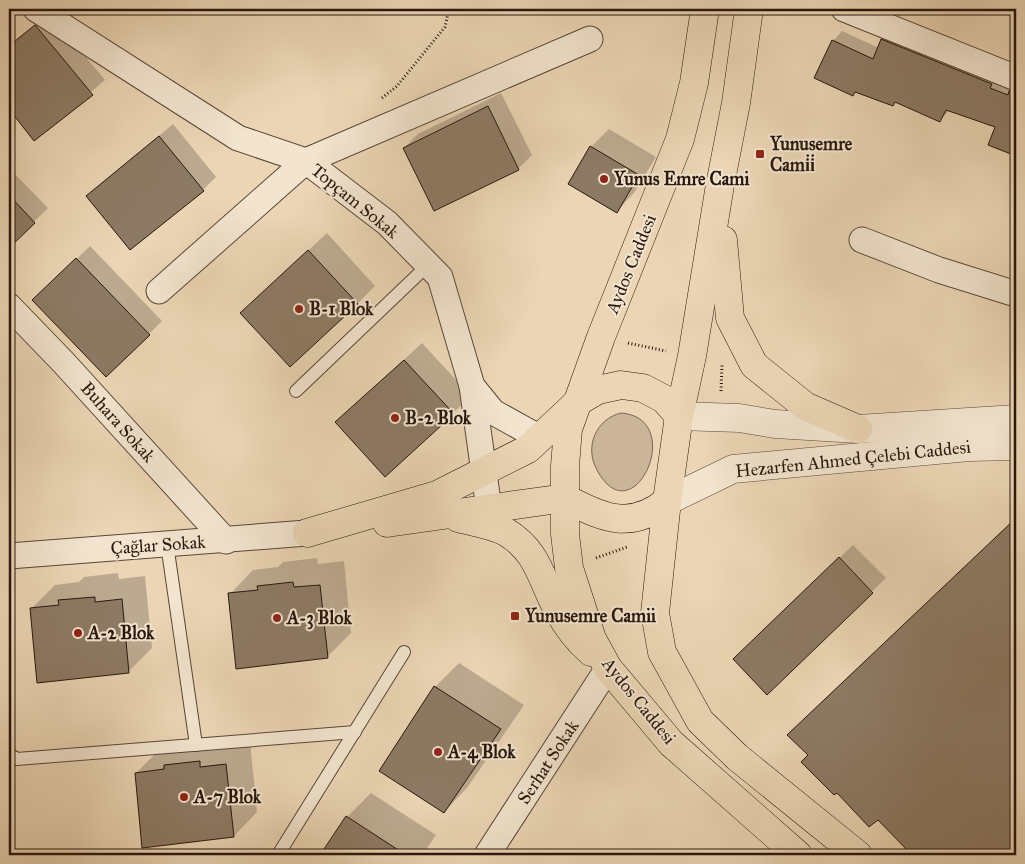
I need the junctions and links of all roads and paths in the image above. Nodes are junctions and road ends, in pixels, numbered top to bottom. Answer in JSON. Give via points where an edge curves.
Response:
{"nodes":[{"id":1,"x":36,"y":9,"type":"edge"},
{"id":2,"x":449,"y":9,"type":"edge"},
{"id":3,"x":705,"y":9,"type":"edge"},
{"id":4,"x":749,"y":9,"type":"edge"},
{"id":5,"x":844,"y":9,"type":"edge"},
{"id":6,"x":590,"y":39,"type":"dead end"},
{"id":7,"x":1016,"y":78,"type":"edge"},
{"id":8,"x":374,"y":105,"type":"dead end"},
{"id":9,"x":306,"y":161,"type":"junction"},
{"id":10,"x":720,"y":186,"type":"junction"},
{"id":11,"x":862,"y":240,"type":"dead end"},
{"id":12,"x":428,"y":265,"type":"junction"},
{"id":13,"x":159,"y":291,"type":"dead end"},
{"id":14,"x":1016,"y":294,"type":"edge"},
{"id":15,"x":9,"y":306,"type":"edge"},
{"id":16,"x":601,"y":337,"type":"junction"},
{"id":17,"x":692,"y":356,"type":"junction"},
{"id":18,"x":472,"y":386,"type":"junction"},
{"id":19,"x":296,"y":391,"type":"dead end"},
{"id":20,"x":579,"y":401,"type":"junction"},
{"id":21,"x":679,"y":416,"type":"junction"},
{"id":22,"x":1016,"y":419,"type":"edge"},
{"id":23,"x":858,"y":428,"type":"junction"},
{"id":24,"x":540,"y":438,"type":"junction"},
{"id":25,"x":1016,"y":446,"type":"edge"},
{"id":26,"x":483,"y":472,"type":"junction"},
{"id":27,"x":565,"y":498,"type":"junction"},
{"id":28,"x":667,"y":501,"type":"junction"},
{"id":29,"x":497,"y":520,"type":"junction"},
{"id":30,"x":307,"y":534,"type":"junction"},
{"id":31,"x":226,"y":541,"type":"junction"},
{"id":32,"x":167,"y":544,"type":"junction"},
{"id":33,"x":9,"y":556,"type":"edge"},
{"id":34,"x":404,"y":652,"type":"dead end"},
{"id":35,"x":608,"y":668,"type":"junction"},
{"id":36,"x":355,"y":732,"type":"junction"},
{"id":37,"x":196,"y":746,"type":"junction"},
{"id":38,"x":9,"y":754,"type":"edge"},
{"id":39,"x":278,"y":855,"type":"edge"},
{"id":40,"x":487,"y":855,"type":"edge"},
{"id":41,"x":798,"y":855,"type":"edge"},
{"id":42,"x":858,"y":855,"type":"edge"}],
"edges":[{"from":1,"to":9,"type":"street","name":"Topçam Sokak","via":[[238,138]]},
{"from":2,"to":8,"type":"path","via":[[446,27],[397,86]]},
{"from":3,"to":16,"type":"main road","name":"Aydos Caddesi","via":[[694,83],[680,139]]},
{"from":4,"to":10,"type":"main road"},
{"from":5,"to":7,"type":"street"},
{"from":6,"to":9,"type":"street"},
{"from":9,"to":12,"type":"street","name":"Topçam Sokak","via":[[387,222]]},
{"from":9,"to":13,"type":"street"},
{"from":10,"to":17,"type":"main road"},
{"from":10,"to":23,"type":"main road","via":[[724,276],[730,318],[746,353],[754,366],[805,406]]},
{"from":11,"to":14,"type":"street","via":[[939,270]]},
{"from":12,"to":18,"type":"street","name":"Topçam Sokak","via":[[440,277]]},
{"from":12,"to":19,"type":"lane"},
{"from":15,"to":31,"type":"street","name":"Buhara Sokak"},
{"from":16,"to":17,"type":"path"},
{"from":16,"to":20,"type":"main road","name":"Aydos Caddesi"},
{"from":17,"to":21,"type":"main road"},
{"from":18,"to":24,"type":"street","name":"Topçam Sokak","via":[[493,412]]},
{"from":18,"to":26,"type":"street"},
{"from":20,"to":21,"type":"main road","via":[[598,390],[621,385],[643,388],[664,399]]},
{"from":20,"to":24,"type":"main road"},
{"from":20,"to":27,"type":"main road","via":[[568,429]]},
{"from":21,"to":23,"type":"street","name":"Hezarfen Ahmed Çelebi Caddesi"},
{"from":21,"to":28,"type":"main road"},
{"from":22,"to":23,"type":"street","name":"Hezarfen Ahmed Çelebi Caddesi"},
{"from":24,"to":26,"type":"main road","via":[[528,449]]},
{"from":25,"to":28,"type":"street","name":"Hezarfen Ahmed Çelebi Caddesi","via":[[969,447],[733,469]]},
{"from":26,"to":29,"type":"street"},
{"from":26,"to":30,"type":"main road","via":[[437,495]]},
{"from":27,"to":28,"type":"main road","via":[[612,519],[634,518],[655,511]]},
{"from":27,"to":29,"type":"main road"},
{"from":27,"to":35,"type":"main road","name":"Aydos Caddesi","via":[[569,568],[592,639]]},
{"from":28,"to":42,"type":"main road","name":"Aydos Caddesi","via":[[655,613],[662,652],[700,721],[738,757]]},
{"from":29,"to":30,"type":"main road","via":[[449,515]]},
{"from":29,"to":35,"type":"main road","via":[[536,560],[558,610],[582,645]]},
{"from":30,"to":31,"type":"street","name":"Çağlar Sokak"},
{"from":31,"to":32,"type":"street","name":"Çağlar Sokak"},
{"from":32,"to":33,"type":"street","name":"Çağlar Sokak"},
{"from":32,"to":37,"type":"lane"},
{"from":34,"to":36,"type":"lane"},
{"from":35,"to":40,"type":"street","name":"Serhat Sokak"},
{"from":35,"to":41,"type":"main road","name":"Aydos Caddesi","via":[[671,743]]},
{"from":36,"to":37,"type":"lane"},
{"from":36,"to":39,"type":"lane"},
{"from":37,"to":38,"type":"lane","via":[[17,759]]}]}
